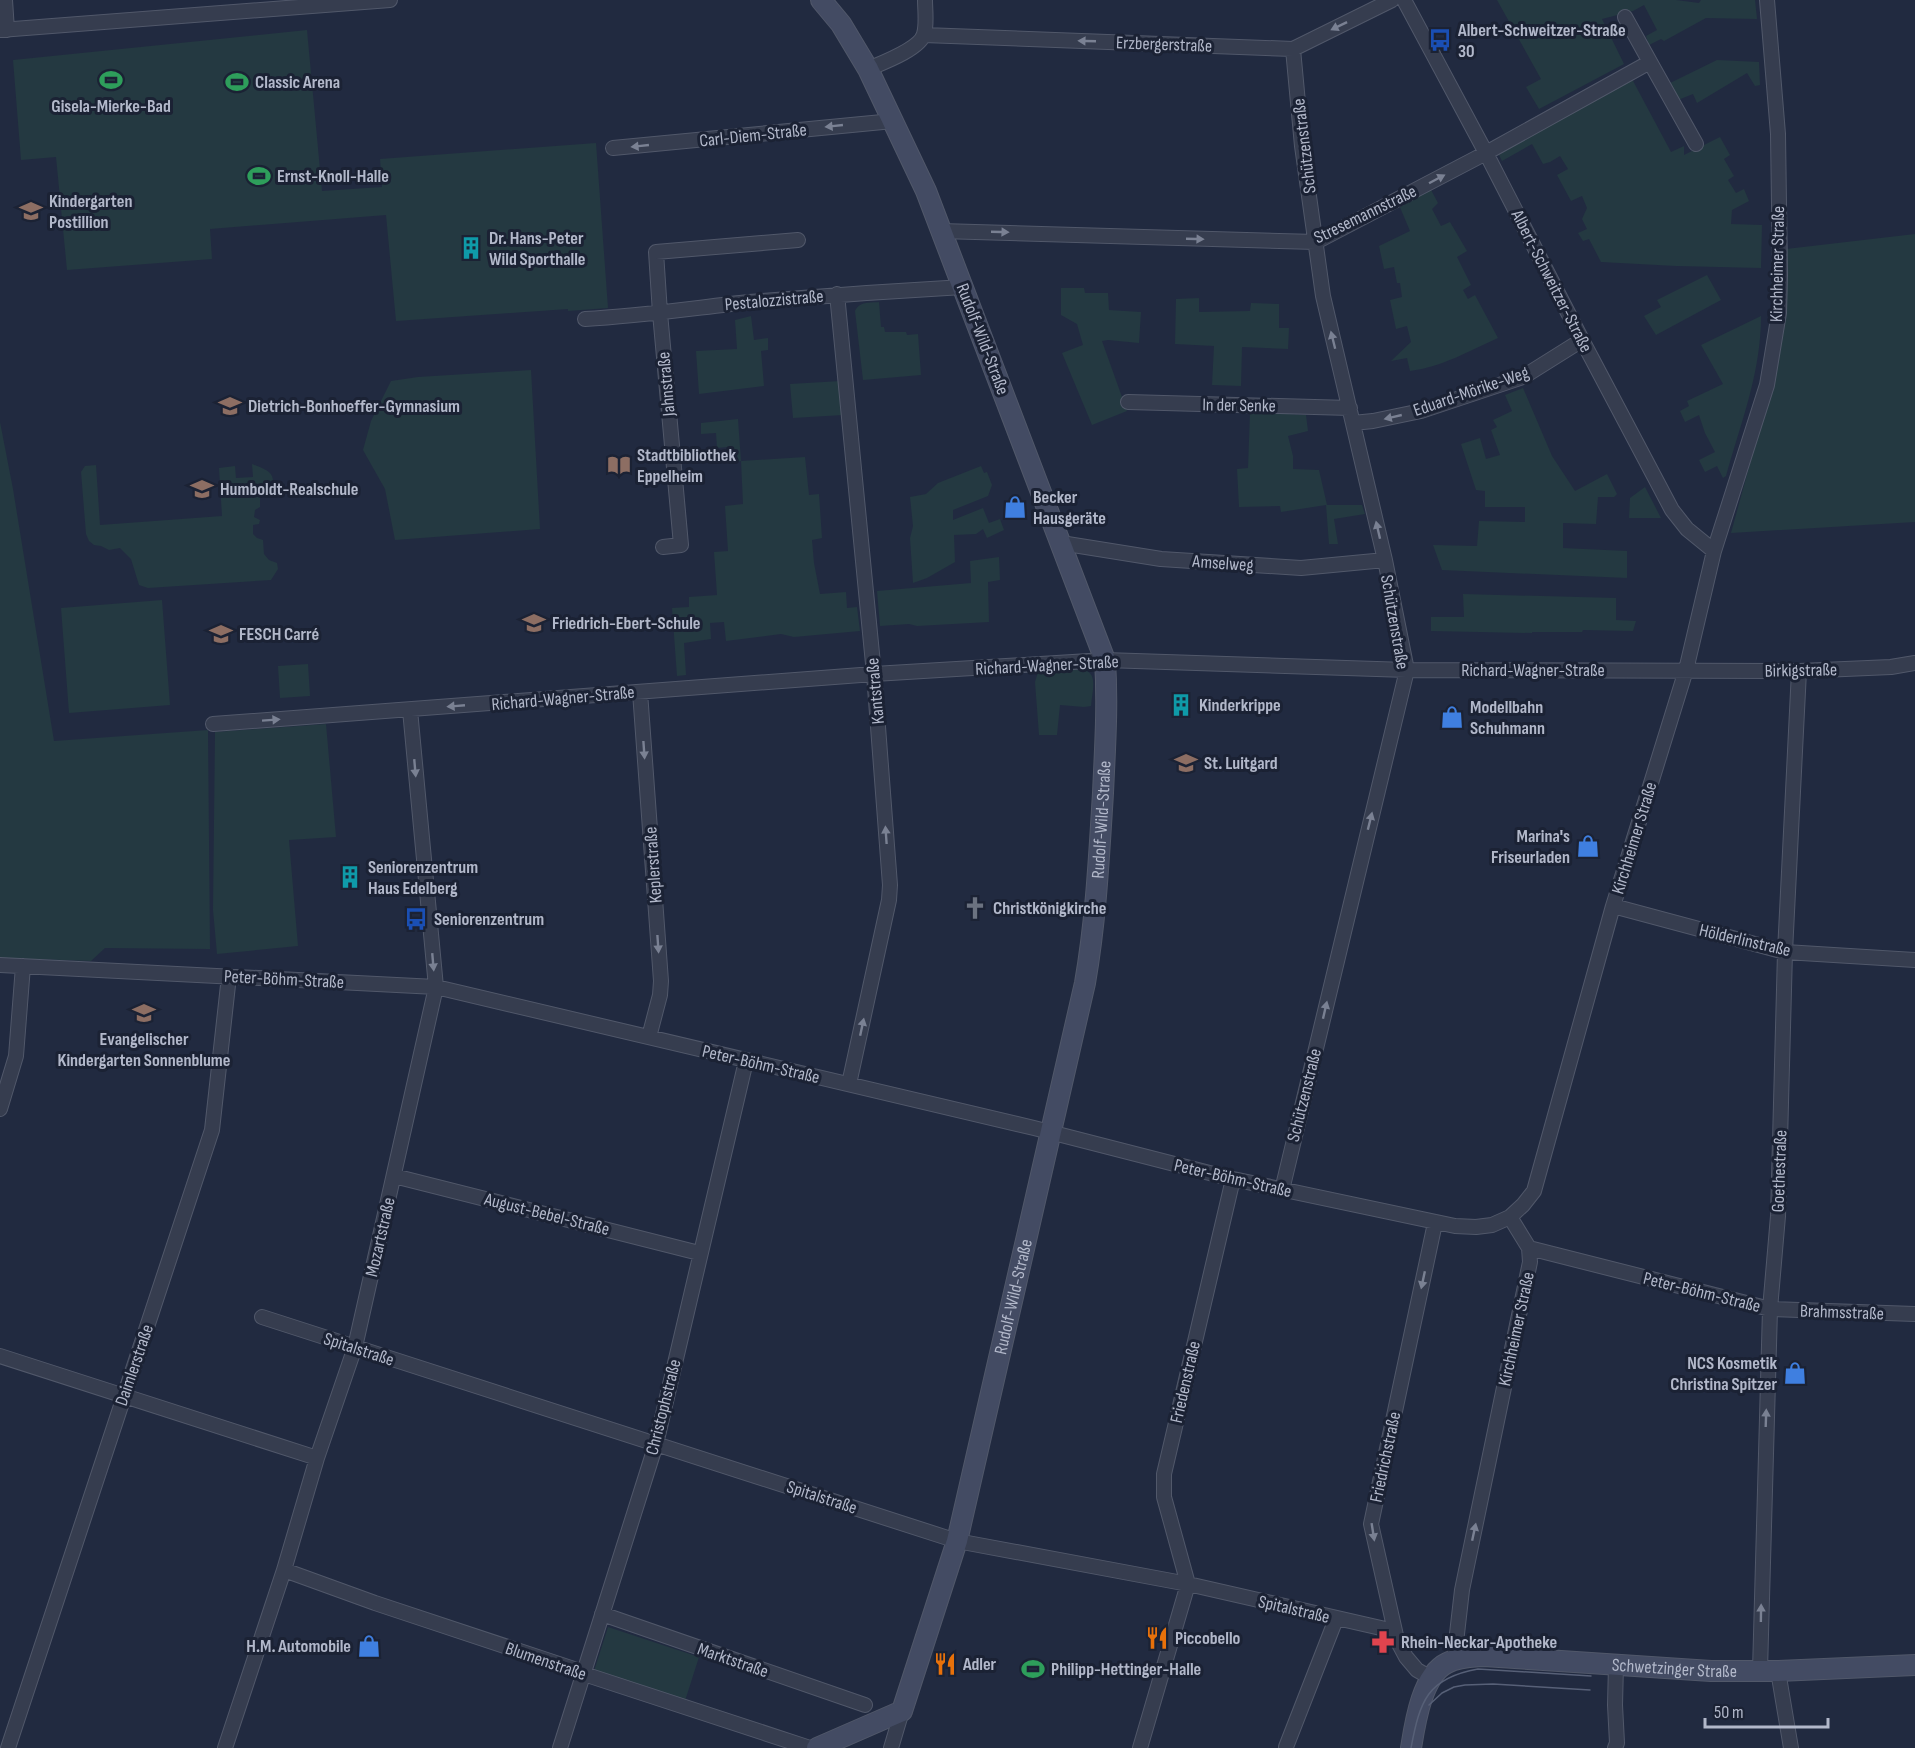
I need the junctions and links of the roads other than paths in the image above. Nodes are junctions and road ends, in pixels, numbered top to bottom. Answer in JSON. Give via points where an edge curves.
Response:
{"nodes":[{"id":1,"x":4,"y":0,"type":"edge"},
{"id":2,"x":390,"y":0,"type":"edge"},
{"id":3,"x":821,"y":0,"type":"edge"},
{"id":4,"x":925,"y":0,"type":"edge"},
{"id":5,"x":1392,"y":0,"type":"edge"},
{"id":6,"x":1404,"y":0,"type":"edge"},
{"id":7,"x":1767,"y":0,"type":"edge"},
{"id":8,"x":357,"y":1,"type":"edge"},
{"id":9,"x":1625,"y":17,"type":"dead end"},
{"id":10,"x":4,"y":30,"type":"edge"},
{"id":11,"x":924,"y":35,"type":"junction"},
{"id":12,"x":1293,"y":49,"type":"junction"},
{"id":13,"x":1650,"y":62,"type":"junction"},
{"id":14,"x":868,"y":69,"type":"junction"},
{"id":15,"x":892,"y":121,"type":"junction"},
{"id":16,"x":1696,"y":144,"type":"dead end"},
{"id":17,"x":613,"y":148,"type":"dead end"},
{"id":18,"x":1486,"y":153,"type":"junction"},
{"id":19,"x":941,"y":231,"type":"junction"},
{"id":20,"x":798,"y":240,"type":"dead end"},
{"id":21,"x":1316,"y":243,"type":"junction"},
{"id":22,"x":963,"y":287,"type":"junction"},
{"id":23,"x":837,"y":294,"type":"junction"},
{"id":24,"x":660,"y":313,"type":"junction"},
{"id":25,"x":585,"y":319,"type":"dead end"},
{"id":26,"x":1582,"y":340,"type":"junction"},
{"id":27,"x":1128,"y":402,"type":"dead end"},
{"id":28,"x":1350,"y":408,"type":"junction"},
{"id":29,"x":1353,"y":423,"type":"junction"},
{"id":30,"x":1061,"y":543,"type":"junction"},
{"id":31,"x":663,"y":547,"type":"dead end"},
{"id":32,"x":1714,"y":551,"type":"junction"},
{"id":33,"x":1385,"y":560,"type":"junction"},
{"id":34,"x":1106,"y":660,"type":"junction"},
{"id":35,"x":1915,"y":663,"type":"edge"},
{"id":36,"x":1407,"y":670,"type":"junction"},
{"id":37,"x":1686,"y":670,"type":"junction"},
{"id":38,"x":1799,"y":671,"type":"junction"},
{"id":39,"x":874,"y":674,"type":"junction"},
{"id":40,"x":640,"y":692,"type":"junction"},
{"id":41,"x":410,"y":710,"type":"junction"},
{"id":42,"x":213,"y":724,"type":"dead end"},
{"id":43,"x":1612,"y":906,"type":"junction"},
{"id":44,"x":1785,"y":951,"type":"junction"},
{"id":45,"x":1915,"y":960,"type":"edge"},
{"id":46,"x":0,"y":965,"type":"edge"},
{"id":47,"x":23,"y":966,"type":"junction"},
{"id":48,"x":229,"y":976,"type":"junction"},
{"id":49,"x":435,"y":987,"type":"junction"},
{"id":50,"x":649,"y":1037,"type":"junction"},
{"id":51,"x":746,"y":1061,"type":"junction"},
{"id":52,"x":849,"y":1084,"type":"junction"},
{"id":53,"x":0,"y":1109,"type":"edge"},
{"id":54,"x":1050,"y":1133,"type":"junction"},
{"id":55,"x":394,"y":1176,"type":"junction"},
{"id":56,"x":1233,"y":1179,"type":"junction"},
{"id":57,"x":1282,"y":1190,"type":"junction"},
{"id":58,"x":1510,"y":1217,"type":"junction"},
{"id":59,"x":1435,"y":1222,"type":"junction"},
{"id":60,"x":1529,"y":1248,"type":"junction"},
{"id":61,"x":699,"y":1253,"type":"junction"},
{"id":62,"x":1770,"y":1309,"type":"junction"},
{"id":63,"x":1915,"y":1314,"type":"edge"},
{"id":64,"x":262,"y":1317,"type":"dead end"},
{"id":65,"x":355,"y":1347,"type":"junction"},
{"id":66,"x":0,"y":1356,"type":"edge"},
{"id":67,"x":123,"y":1396,"type":"junction"},
{"id":68,"x":656,"y":1444,"type":"junction"},
{"id":69,"x":317,"y":1458,"type":"junction"},
{"id":70,"x":957,"y":1541,"type":"junction"},
{"id":71,"x":284,"y":1570,"type":"junction"},
{"id":72,"x":1188,"y":1584,"type":"junction"},
{"id":73,"x":602,"y":1614,"type":"junction"},
{"id":74,"x":1336,"y":1619,"type":"junction"},
{"id":75,"x":1394,"y":1631,"type":"junction"},
{"id":76,"x":1616,"y":1665,"type":"junction"},
{"id":77,"x":1915,"y":1665,"type":"edge"},
{"id":78,"x":1440,"y":1669,"type":"junction"},
{"id":79,"x":1769,"y":1671,"type":"junction"},
{"id":80,"x":584,"y":1674,"type":"junction"},
{"id":81,"x":865,"y":1705,"type":"dead end"},
{"id":82,"x":902,"y":1711,"type":"junction"},
{"id":83,"x":1286,"y":1747,"type":"edge"},
{"id":84,"x":8,"y":1748,"type":"edge"},
{"id":85,"x":225,"y":1748,"type":"edge"},
{"id":86,"x":560,"y":1748,"type":"edge"},
{"id":87,"x":810,"y":1748,"type":"edge"},
{"id":88,"x":817,"y":1748,"type":"edge"},
{"id":89,"x":891,"y":1748,"type":"edge"},
{"id":90,"x":1140,"y":1748,"type":"edge"},
{"id":91,"x":1411,"y":1748,"type":"edge"},
{"id":92,"x":1615,"y":1748,"type":"edge"},
{"id":93,"x":1791,"y":1748,"type":"edge"}],
"edges":[{"from":1,"to":10,"type":"street"},
{"from":2,"to":8,"type":"street"},
{"from":3,"to":14,"type":"street","name":"Rudolf-Wild-Straße","via":[[841,24]]},
{"from":4,"to":11,"type":"street"},
{"from":5,"to":12,"type":"street","name":"Erzbergerstraße","one_way":true},
{"from":6,"to":18,"type":"street","name":"Albert-Schweitzer-Straße"},
{"from":7,"to":32,"type":"street","name":"Kirchheimer Straße","via":[[1778,134],[1779,313],[1767,385]]},
{"from":8,"to":10,"type":"street"},
{"from":9,"to":13,"type":"street"},
{"from":12,"to":11,"type":"street","name":"Erzbergerstraße","one_way":true},
{"from":11,"to":14,"type":"street","via":[[915,45]]},
{"from":12,"to":21,"type":"street","name":"Schützenstraße"},
{"from":13,"to":16,"type":"street"},
{"from":13,"to":18,"type":"street","name":"Stresemannstraße"},
{"from":14,"to":15,"type":"street","name":"Rudolf-Wild-Straße"},
{"from":15,"to":17,"type":"street","name":"Carl-Diem-Straße","one_way":true},
{"from":15,"to":19,"type":"street","name":"Rudolf-Wild-Straße"},
{"from":21,"to":18,"type":"street","name":"Stresemannstraße","one_way":true},
{"from":18,"to":26,"type":"street","name":"Albert-Schweitzer-Straße"},
{"from":19,"to":21,"type":"street","name":"Stresemannstraße","one_way":true},
{"from":19,"to":22,"type":"street","name":"Rudolf-Wild-Straße"},
{"from":20,"to":24,"type":"street","via":[[656,252]]},
{"from":28,"to":21,"type":"street","name":"Schützenstraße","one_way":true,"via":[[1323,296]]},
{"from":22,"to":23,"type":"street","name":"Pestalozzistraße"},
{"from":22,"to":30,"type":"street","name":"Rudolf-Wild-Straße"},
{"from":23,"to":24,"type":"street","name":"Pestalozzistraße"},
{"from":23,"to":39,"type":"street","name":"Kantstraße"},
{"from":24,"to":25,"type":"street","name":"Pestalozzistraße"},
{"from":24,"to":31,"type":"street","name":"Jahnstraße","via":[[681,545]]},
{"from":26,"to":29,"type":"street","name":"Eduard-Mörike-Weg","one_way":true,"via":[[1524,377],[1421,411]]},
{"from":26,"to":32,"type":"street","name":"Albert-Schweitzer-Straße","via":[[1672,510],[1687,529]]},
{"from":27,"to":28,"type":"street","name":"In der Senke"},
{"from":28,"to":29,"type":"street","name":"Schützenstraße"},
{"from":33,"to":29,"type":"street","name":"Schützenstraße","one_way":true},
{"from":30,"to":33,"type":"street","name":"Amselweg","via":[[1161,559],[1301,568]]},
{"from":30,"to":34,"type":"street","name":"Rudolf-Wild-Straße"},
{"from":32,"to":37,"type":"street","name":"Kirchheimer Straße"},
{"from":33,"to":36,"type":"street","name":"Schützenstraße"},
{"from":34,"to":36,"type":"street","name":"Richard-Wagner-Straße"},
{"from":34,"to":39,"type":"street","name":"Richard-Wagner-Straße"},
{"from":34,"to":54,"type":"street","name":"Rudolf-Wild-Straße","via":[[1108,695],[1093,938]]},
{"from":35,"to":38,"type":"street","name":"Birkigstraße"},
{"from":36,"to":37,"type":"street","name":"Richard-Wagner-Straße"},
{"from":57,"to":36,"type":"street","name":"Schützenstraße","one_way":true},
{"from":37,"to":38,"type":"street","name":"Birkigstraße"},
{"from":37,"to":43,"type":"street","name":"Kirchheimer Straße"},
{"from":38,"to":44,"type":"street","name":"Goethestraße"},
{"from":39,"to":40,"type":"street","name":"Richard-Wagner-Straße"},
{"from":52,"to":39,"type":"street","name":"Kantstraße","one_way":true,"via":[[890,885]]},
{"from":40,"to":41,"type":"street","name":"Richard-Wagner-Straße","one_way":true},
{"from":40,"to":50,"type":"street","name":"Keplerstraße","one_way":true,"via":[[661,981]]},
{"from":42,"to":41,"type":"street","name":"Richard-Wagner-Straße","one_way":true},
{"from":41,"to":49,"type":"street","name":"Mozartstraße","one_way":true},
{"from":43,"to":44,"type":"street","name":"Hölderlinstraße"},
{"from":43,"to":58,"type":"street","name":"Kirchheimer Straße","via":[[1534,1191]]},
{"from":44,"to":45,"type":"street","name":"Hölderlinstraße"},
{"from":44,"to":62,"type":"street","name":"Goethestraße","via":[[1778,1216]]},
{"from":46,"to":47,"type":"street","name":"Peter-Böhm-Straße"},
{"from":47,"to":48,"type":"street","name":"Peter-Böhm-Straße"},
{"from":47,"to":53,"type":"street","via":[[15,1056]]},
{"from":48,"to":49,"type":"street","name":"Peter-Böhm-Straße"},
{"from":48,"to":67,"type":"street","name":"Daimlerstraße","via":[[212,1130]]},
{"from":49,"to":50,"type":"street","name":"Peter-Böhm-Straße"},
{"from":49,"to":55,"type":"street","name":"Mozartstraße"},
{"from":50,"to":51,"type":"street","name":"Peter-Böhm-Straße"},
{"from":51,"to":52,"type":"street","name":"Peter-Böhm-Straße"},
{"from":51,"to":61,"type":"street","name":"Christophstraße"},
{"from":52,"to":54,"type":"street","name":"Peter-Böhm-Straße"},
{"from":54,"to":56,"type":"street","name":"Peter-Böhm-Straße"},
{"from":54,"to":70,"type":"street","name":"Rudolf-Wild-Straße"},
{"from":55,"to":61,"type":"street","name":"August-Bebel-Straße"},
{"from":55,"to":65,"type":"street","name":"Mozartstraße"},
{"from":56,"to":57,"type":"street","name":"Peter-Böhm-Straße"},
{"from":56,"to":72,"type":"street","name":"Friedenstraße","via":[[1164,1474],[1164,1497]]},
{"from":57,"to":59,"type":"street","name":"Peter-Böhm-Straße"},
{"from":58,"to":59,"type":"street","name":"Peter-Böhm-Straße","via":[[1476,1227]]},
{"from":58,"to":60,"type":"street","name":"Kirchheimer Straße"},
{"from":59,"to":75,"type":"street","name":"Friedrichstraße","one_way":true,"via":[[1371,1524]]},
{"from":60,"to":62,"type":"street","name":"Peter-Böhm-Straße"},
{"from":78,"to":60,"type":"street","name":"Kirchheimer Straße","one_way":true,"via":[[1462,1590],[1530,1262]]},
{"from":61,"to":68,"type":"street","name":"Christophstraße"},
{"from":62,"to":63,"type":"street","name":"Brahmsstraße"},
{"from":79,"to":62,"type":"street","name":"Goethestraße","one_way":true},
{"from":64,"to":65,"type":"street","name":"Spitalstraße"},
{"from":65,"to":68,"type":"street","name":"Spitalstraße"},
{"from":65,"to":69,"type":"street","name":"Mozartstraße"},
{"from":66,"to":67,"type":"street"},
{"from":67,"to":69,"type":"street"},
{"from":67,"to":84,"type":"street","name":"Daimlerstraße"},
{"from":68,"to":70,"type":"street","name":"Spitalstraße"},
{"from":68,"to":73,"type":"street","name":"Christophstraße"},
{"from":69,"to":71,"type":"street","name":"Mozartstraße"},
{"from":70,"to":72,"type":"street","name":"Spitalstraße"},
{"from":70,"to":82,"type":"street","name":"Rudolf-Wild-Straße"},
{"from":71,"to":80,"type":"street","name":"Blumenstraße"},
{"from":71,"to":85,"type":"street","name":"Mozartstraße"},
{"from":72,"to":74,"type":"street","name":"Spitalstraße"},
{"from":72,"to":90,"type":"street"},
{"from":73,"to":80,"type":"street","name":"Christophstraße"},
{"from":73,"to":81,"type":"street","name":"Marktstraße"},
{"from":74,"to":75,"type":"street","name":"Spitalstraße"},
{"from":74,"to":83,"type":"street"},
{"from":75,"to":78,"type":"street","name":"Friedrichstraße","via":[[1417,1670]]},
{"from":76,"to":78,"type":"street","name":"Schwetzinger Straße","via":[[1484,1656]]},
{"from":76,"to":79,"type":"street","name":"Schwetzinger Straße"},
{"from":76,"to":92,"type":"street"},
{"from":77,"to":79,"type":"street","name":"Schwetzinger Straße"},
{"from":78,"to":91,"type":"street","via":[[1420,1707]]},
{"from":79,"to":93,"type":"street","name":"Goethestraße"},
{"from":80,"to":86,"type":"street","name":"Christophstraße"},
{"from":80,"to":87,"type":"street","name":"Blumenstraße"},
{"from":82,"to":88,"type":"street"},
{"from":82,"to":89,"type":"street","name":"Rudolf-Wild-Straße"}]}
